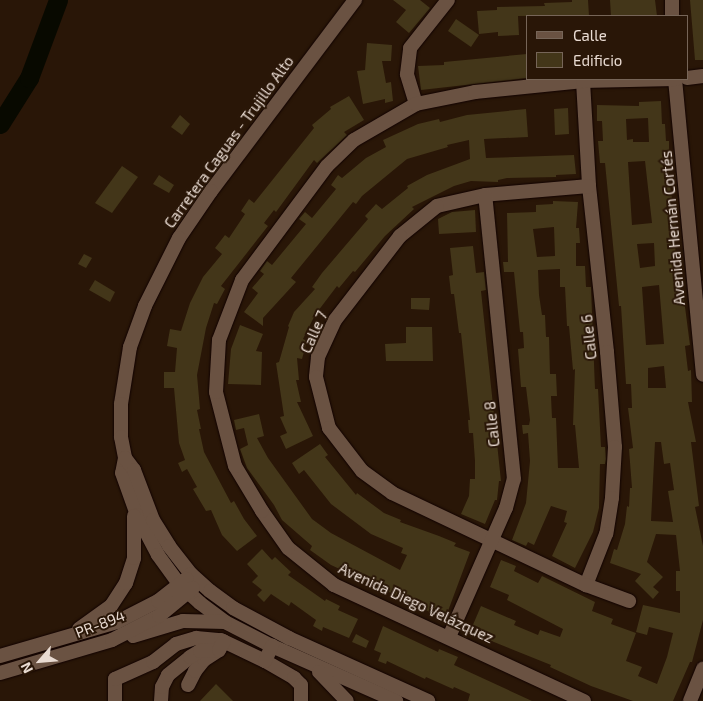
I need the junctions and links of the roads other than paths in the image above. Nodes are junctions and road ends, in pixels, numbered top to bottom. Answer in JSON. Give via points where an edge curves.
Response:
{"nodes":[{"id":1,"x":355,"y":0,"type":"edge"},
{"id":2,"x":448,"y":0,"type":"edge"},
{"id":3,"x":672,"y":0,"type":"edge"},
{"id":4,"x":672,"y":15,"type":"edge"},
{"id":5,"x":703,"y":76,"type":"edge"},
{"id":6,"x":688,"y":78,"type":"edge"},
{"id":7,"x":629,"y":80,"type":"edge"},
{"id":8,"x":675,"y":80,"type":"edge"},
{"id":9,"x":583,"y":81,"type":"junction"},
{"id":10,"x":416,"y":104,"type":"junction"},
{"id":11,"x":588,"y":186,"type":"junction"},
{"id":12,"x":485,"y":195,"type":"junction"},
{"id":13,"x":703,"y":375,"type":"edge"},
{"id":14,"x":125,"y":458,"type":"junction"},
{"id":15,"x":132,"y":504,"type":"junction"},
{"id":16,"x":490,"y":541,"type":"junction"},
{"id":17,"x":195,"y":578,"type":"junction"},
{"id":18,"x":586,"y":585,"type":"junction"},
{"id":19,"x":184,"y":589,"type":"junction"},
{"id":20,"x":629,"y":601,"type":"dead end"},
{"id":21,"x":225,"y":622,"type":"junction"},
{"id":22,"x":72,"y":634,"type":"junction"},
{"id":23,"x":449,"y":637,"type":"junction"},
{"id":24,"x":112,"y":640,"type":"junction"},
{"id":25,"x":222,"y":646,"type":"junction"},
{"id":26,"x":272,"y":646,"type":"junction"},
{"id":27,"x":0,"y":656,"type":"edge"},
{"id":28,"x":265,"y":661,"type":"junction"},
{"id":29,"x":154,"y":662,"type":"junction"},
{"id":30,"x":311,"y":665,"type":"junction"},
{"id":31,"x":703,"y":668,"type":"edge"},
{"id":32,"x":0,"y":673,"type":"edge"},
{"id":33,"x":164,"y":682,"type":"junction"},
{"id":34,"x":188,"y":685,"type":"dead end"},
{"id":35,"x":364,"y":688,"type":"edge"},
{"id":36,"x":115,"y":701,"type":"edge"},
{"id":37,"x":161,"y":701,"type":"edge"},
{"id":38,"x":302,"y":701,"type":"edge"},
{"id":39,"x":347,"y":701,"type":"edge"},
{"id":40,"x":396,"y":701,"type":"edge"},
{"id":41,"x":428,"y":701,"type":"edge"},
{"id":42,"x":584,"y":701,"type":"edge"},
{"id":43,"x":690,"y":701,"type":"edge"}],
"edges":[{"from":1,"to":14,"type":"street","name":"Carretera Caguas - Trujillo Alto","via":[[210,191],[166,263],[130,347],[121,404]]},
{"from":2,"to":10,"type":"street","via":[[410,48],[407,74]]},
{"from":3,"to":4,"type":"street"},
{"from":5,"to":6,"type":"street"},
{"from":7,"to":9,"type":"street","name":"Avenida Diego Velázquez"},
{"from":8,"to":13,"type":"street","name":"Avenida Hernán Cortés"},
{"from":9,"to":10,"type":"street","name":"Avenida Diego Velázquez","via":[[474,92]]},
{"from":9,"to":11,"type":"street","name":"Calle 6"},
{"from":10,"to":23,"type":"street","name":"Avenida Diego Velázquez","via":[[354,140],[327,166],[242,280],[219,340],[216,392],[235,466],[288,548],[334,585]]},
{"from":11,"to":12,"type":"street","name":"Calle 7"},
{"from":11,"to":18,"type":"street","name":"Calle 6","via":[[614,447],[612,498],[606,534]]},
{"from":12,"to":16,"type":"street","name":"Calle 8","via":[[514,479],[506,508]]},
{"from":12,"to":16,"type":"street","name":"Calle 7","via":[[437,206],[400,236],[334,320],[318,357],[316,377],[329,428],[362,471],[392,493]]},
{"from":14,"to":15,"type":"street","name":"Carretera Caguas - Trujillo Alto","via":[[122,473]]},
{"from":14,"to":17,"type":"street","name":"Carretera Caguas - Trujillo Alto","via":[[134,470],[153,520]]},
{"from":15,"to":19,"type":"street","name":"Carretera Caguas - Trujillo Alto","via":[[158,555]]},
{"from":15,"to":22,"type":"street","via":[[136,541],[126,583],[111,606]]},
{"from":16,"to":18,"type":"street","name":"Calle 7"},
{"from":16,"to":23,"type":"street","name":"Calle 8"},
{"from":17,"to":19,"type":"street","name":"PR-894","number":"PR-894"},
{"from":17,"to":35,"type":"street","name":"Carretera Caguas - Trujillo Alto","via":[[233,608]]},
{"from":18,"to":20,"type":"street","name":"Calle 7"},
{"from":19,"to":21,"type":"street","name":"Carretera Caguas - Trujillo Alto"},
{"from":19,"to":22,"type":"street","name":"PR-894","number":"PR-894","via":[[130,616],[87,632]]},
{"from":19,"to":24,"type":"street","name":"PR-894","number":"PR-894","via":[[158,616]]},
{"from":21,"to":24,"type":"street","via":[[183,622]]},
{"from":21,"to":26,"type":"street","name":"Carretera Caguas - Trujillo Alto"},
{"from":22,"to":27,"type":"street","name":"PR-894","number":"PR-894"},
{"from":23,"to":42,"type":"street","name":"Avenida Diego Velázquez"},
{"from":24,"to":32,"type":"street","name":"PR-894","number":"PR-894"},
{"from":25,"to":28,"type":"street"},
{"from":25,"to":29,"type":"street","via":[[209,638],[196,638],[176,644]]},
{"from":25,"to":33,"type":"street","via":[[190,657]]},
{"from":25,"to":34,"type":"street","via":[[204,660]]},
{"from":26,"to":28,"type":"street"},
{"from":26,"to":30,"type":"street","name":"Carretera Caguas - Trujillo Alto"},
{"from":28,"to":38,"type":"street","via":[[301,685]]},
{"from":29,"to":33,"type":"street"},
{"from":29,"to":36,"type":"street","via":[[115,678]]},
{"from":30,"to":35,"type":"street","name":"Carretera Caguas - Trujillo Alto"},
{"from":30,"to":39,"type":"street"},
{"from":31,"to":43,"type":"street"},
{"from":33,"to":37,"type":"street"},
{"from":35,"to":40,"type":"street"},
{"from":35,"to":41,"type":"street","name":"Carretera Caguas - Trujillo Alto"}]}
